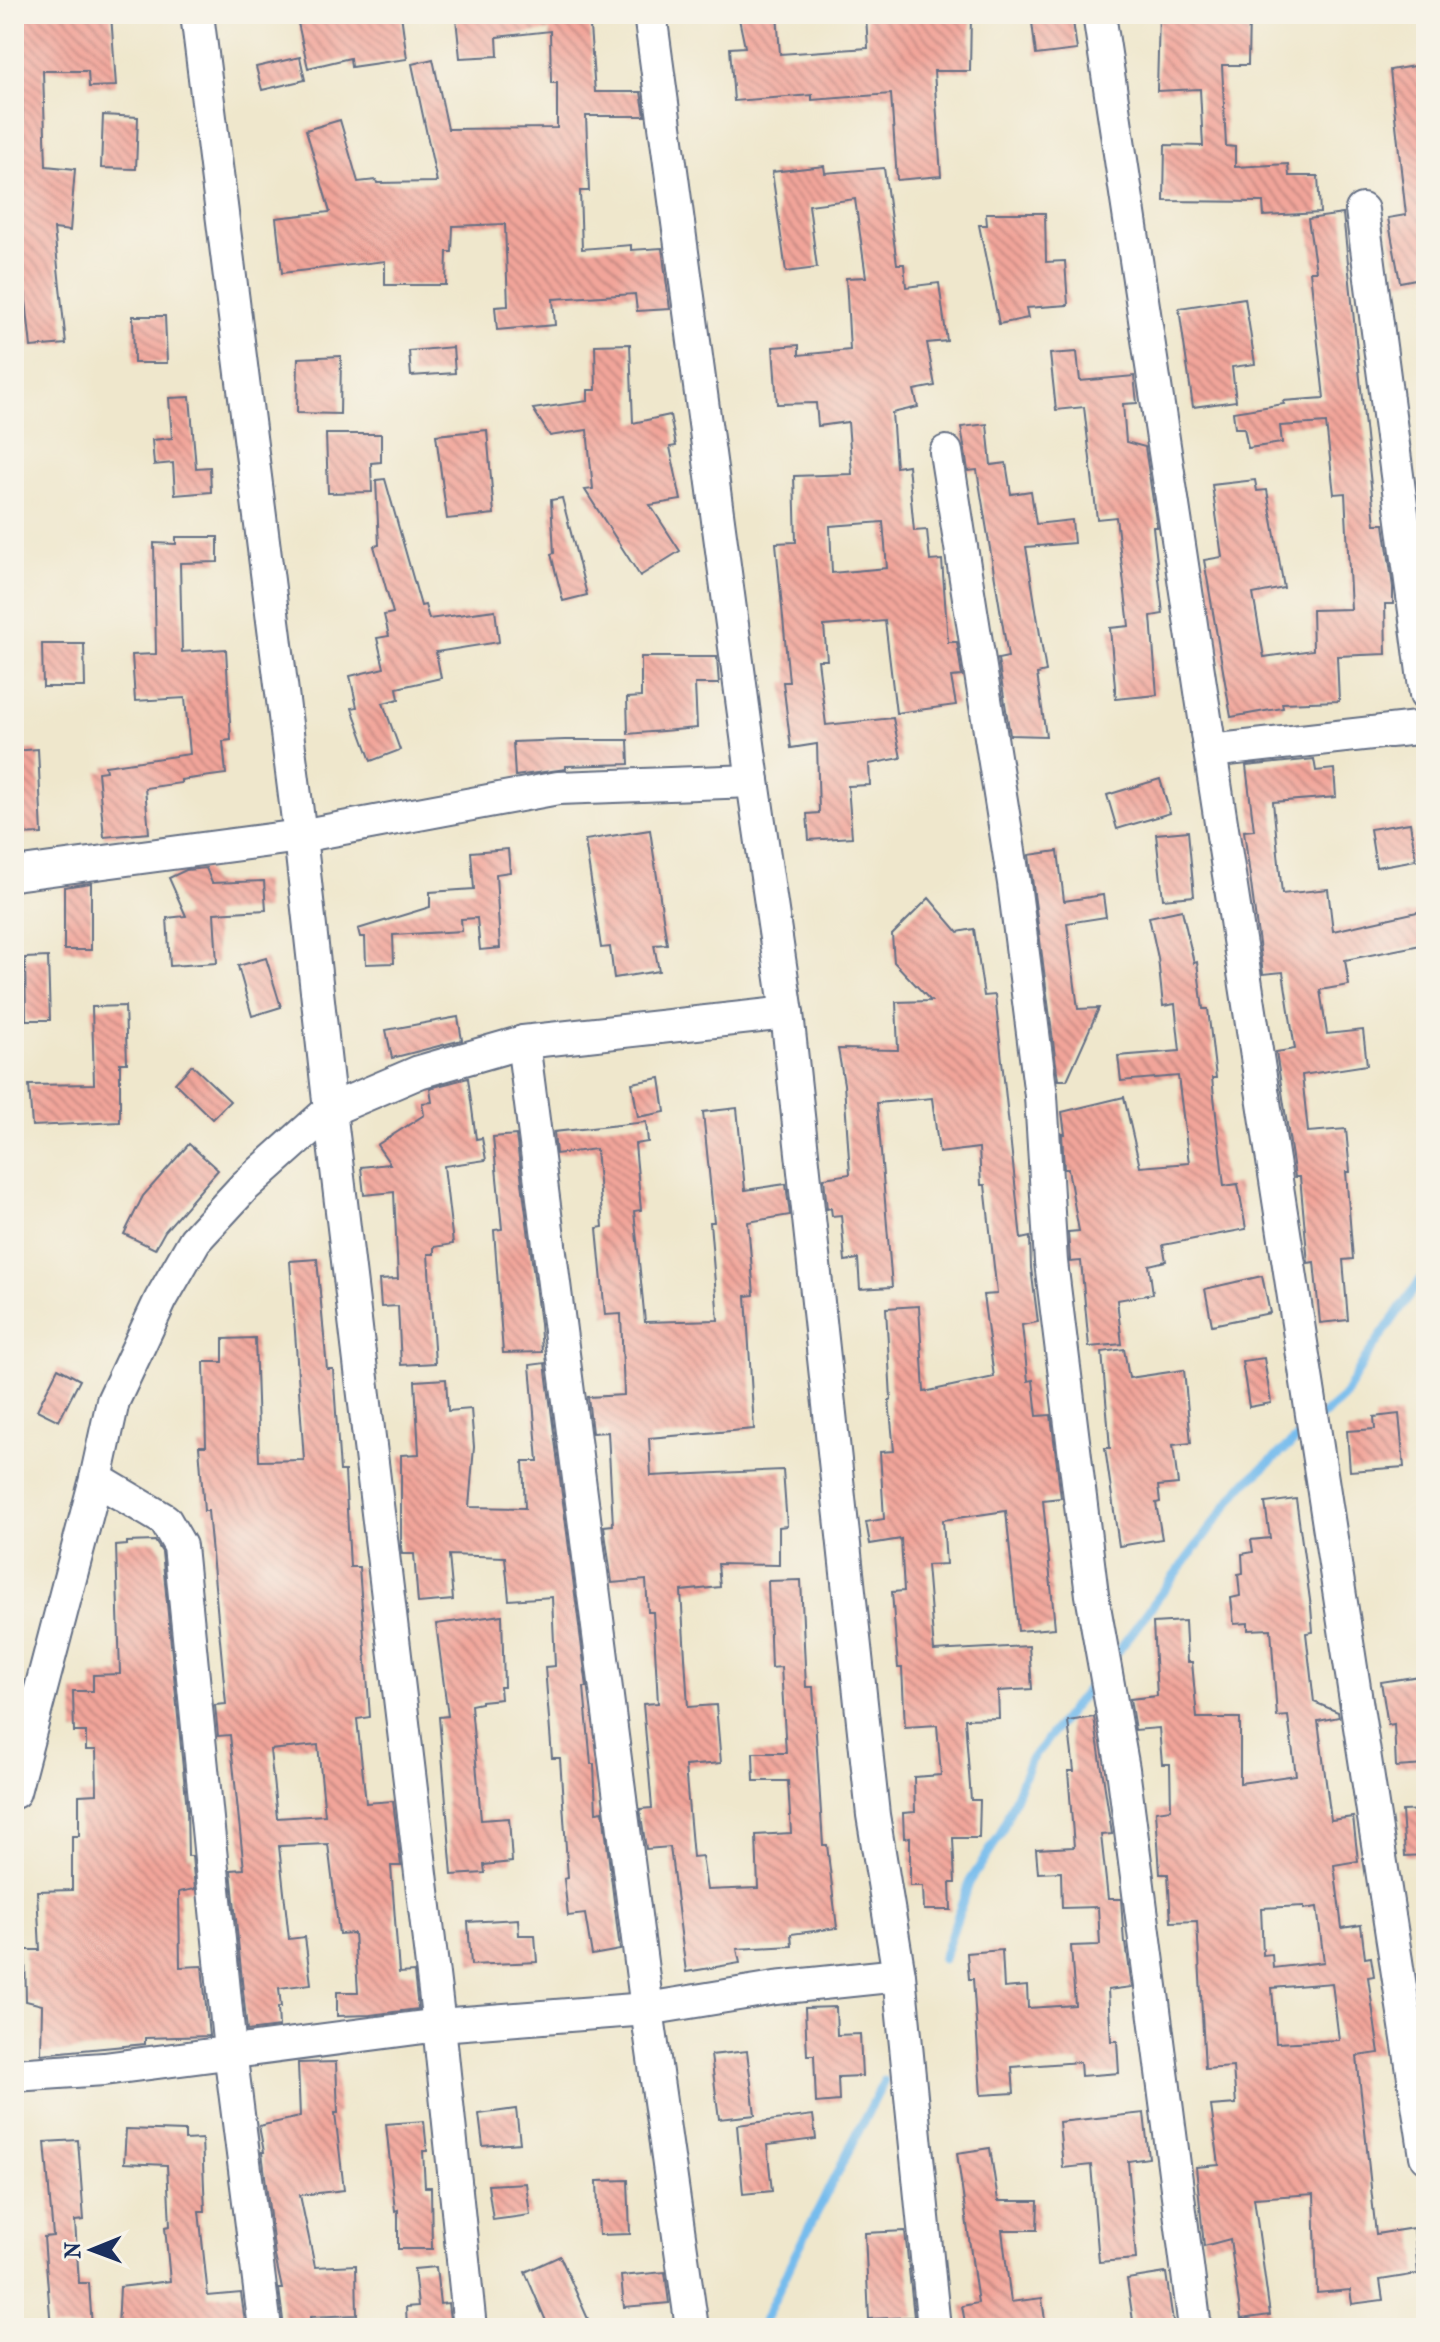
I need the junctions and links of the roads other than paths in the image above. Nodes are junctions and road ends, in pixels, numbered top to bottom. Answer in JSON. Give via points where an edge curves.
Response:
{"nodes":[{"id":1,"x":197,"y":14,"type":"edge"},
{"id":2,"x":650,"y":14,"type":"edge"},
{"id":3,"x":1101,"y":14,"type":"edge"},
{"id":4,"x":1362,"y":210,"type":"dead end"},
{"id":5,"x":946,"y":452,"type":"dead end"},
{"id":6,"x":1426,"y":695,"type":"edge"},
{"id":7,"x":1426,"y":727,"type":"edge"},
{"id":8,"x":1208,"y":744,"type":"junction"},
{"id":9,"x":753,"y":781,"type":"junction"},
{"id":10,"x":300,"y":836,"type":"junction"},
{"id":11,"x":14,"y":874,"type":"edge"},
{"id":12,"x":787,"y":1013,"type":"junction"},
{"id":13,"x":523,"y":1042,"type":"junction"},
{"id":14,"x":330,"y":1110,"type":"junction"},
{"id":15,"x":96,"y":1479,"type":"junction"},
{"id":16,"x":14,"y":1792,"type":"edge"},
{"id":17,"x":899,"y":1975,"type":"junction"},
{"id":18,"x":647,"y":2009,"type":"junction"},
{"id":19,"x":439,"y":2025,"type":"junction"},
{"id":20,"x":230,"y":2051,"type":"junction"},
{"id":21,"x":14,"y":2075,"type":"edge"},
{"id":22,"x":1426,"y":2156,"type":"edge"},
{"id":23,"x":265,"y":2328,"type":"edge"},
{"id":24,"x":470,"y":2328,"type":"edge"},
{"id":25,"x":692,"y":2328,"type":"edge"},
{"id":26,"x":934,"y":2328,"type":"edge"},
{"id":27,"x":1195,"y":2328,"type":"edge"}],
"edges":[{"from":1,"to":10,"type":"street"},
{"from":2,"to":9,"type":"street"},
{"from":3,"to":8,"type":"street"},
{"from":4,"to":6,"type":"street"},
{"from":5,"to":27,"type":"street","via":[[1014,883],[1041,1096],[1051,1262],[1092,1595],[1123,1769]]},
{"from":7,"to":8,"type":"street"},
{"from":8,"to":22,"type":"street"},
{"from":9,"to":10,"type":"street","via":[[558,788]]},
{"from":9,"to":12,"type":"street"},
{"from":10,"to":11,"type":"street"},
{"from":10,"to":14,"type":"street"},
{"from":12,"to":13,"type":"street"},
{"from":12,"to":17,"type":"street","via":[[873,1815]]},
{"from":13,"to":14,"type":"street","via":[[419,1072]]},
{"from":13,"to":18,"type":"street"},
{"from":14,"to":15,"type":"street","via":[[244,1187],[195,1240],[113,1401]]},
{"from":14,"to":19,"type":"street"},
{"from":15,"to":16,"type":"street"},
{"from":15,"to":20,"type":"street","via":[[165,1520],[180,1546]]},
{"from":17,"to":18,"type":"street"},
{"from":17,"to":26,"type":"street"},
{"from":18,"to":19,"type":"street"},
{"from":18,"to":25,"type":"street"},
{"from":19,"to":20,"type":"street"},
{"from":19,"to":24,"type":"street"},
{"from":20,"to":21,"type":"street"},
{"from":20,"to":23,"type":"street"}]}
